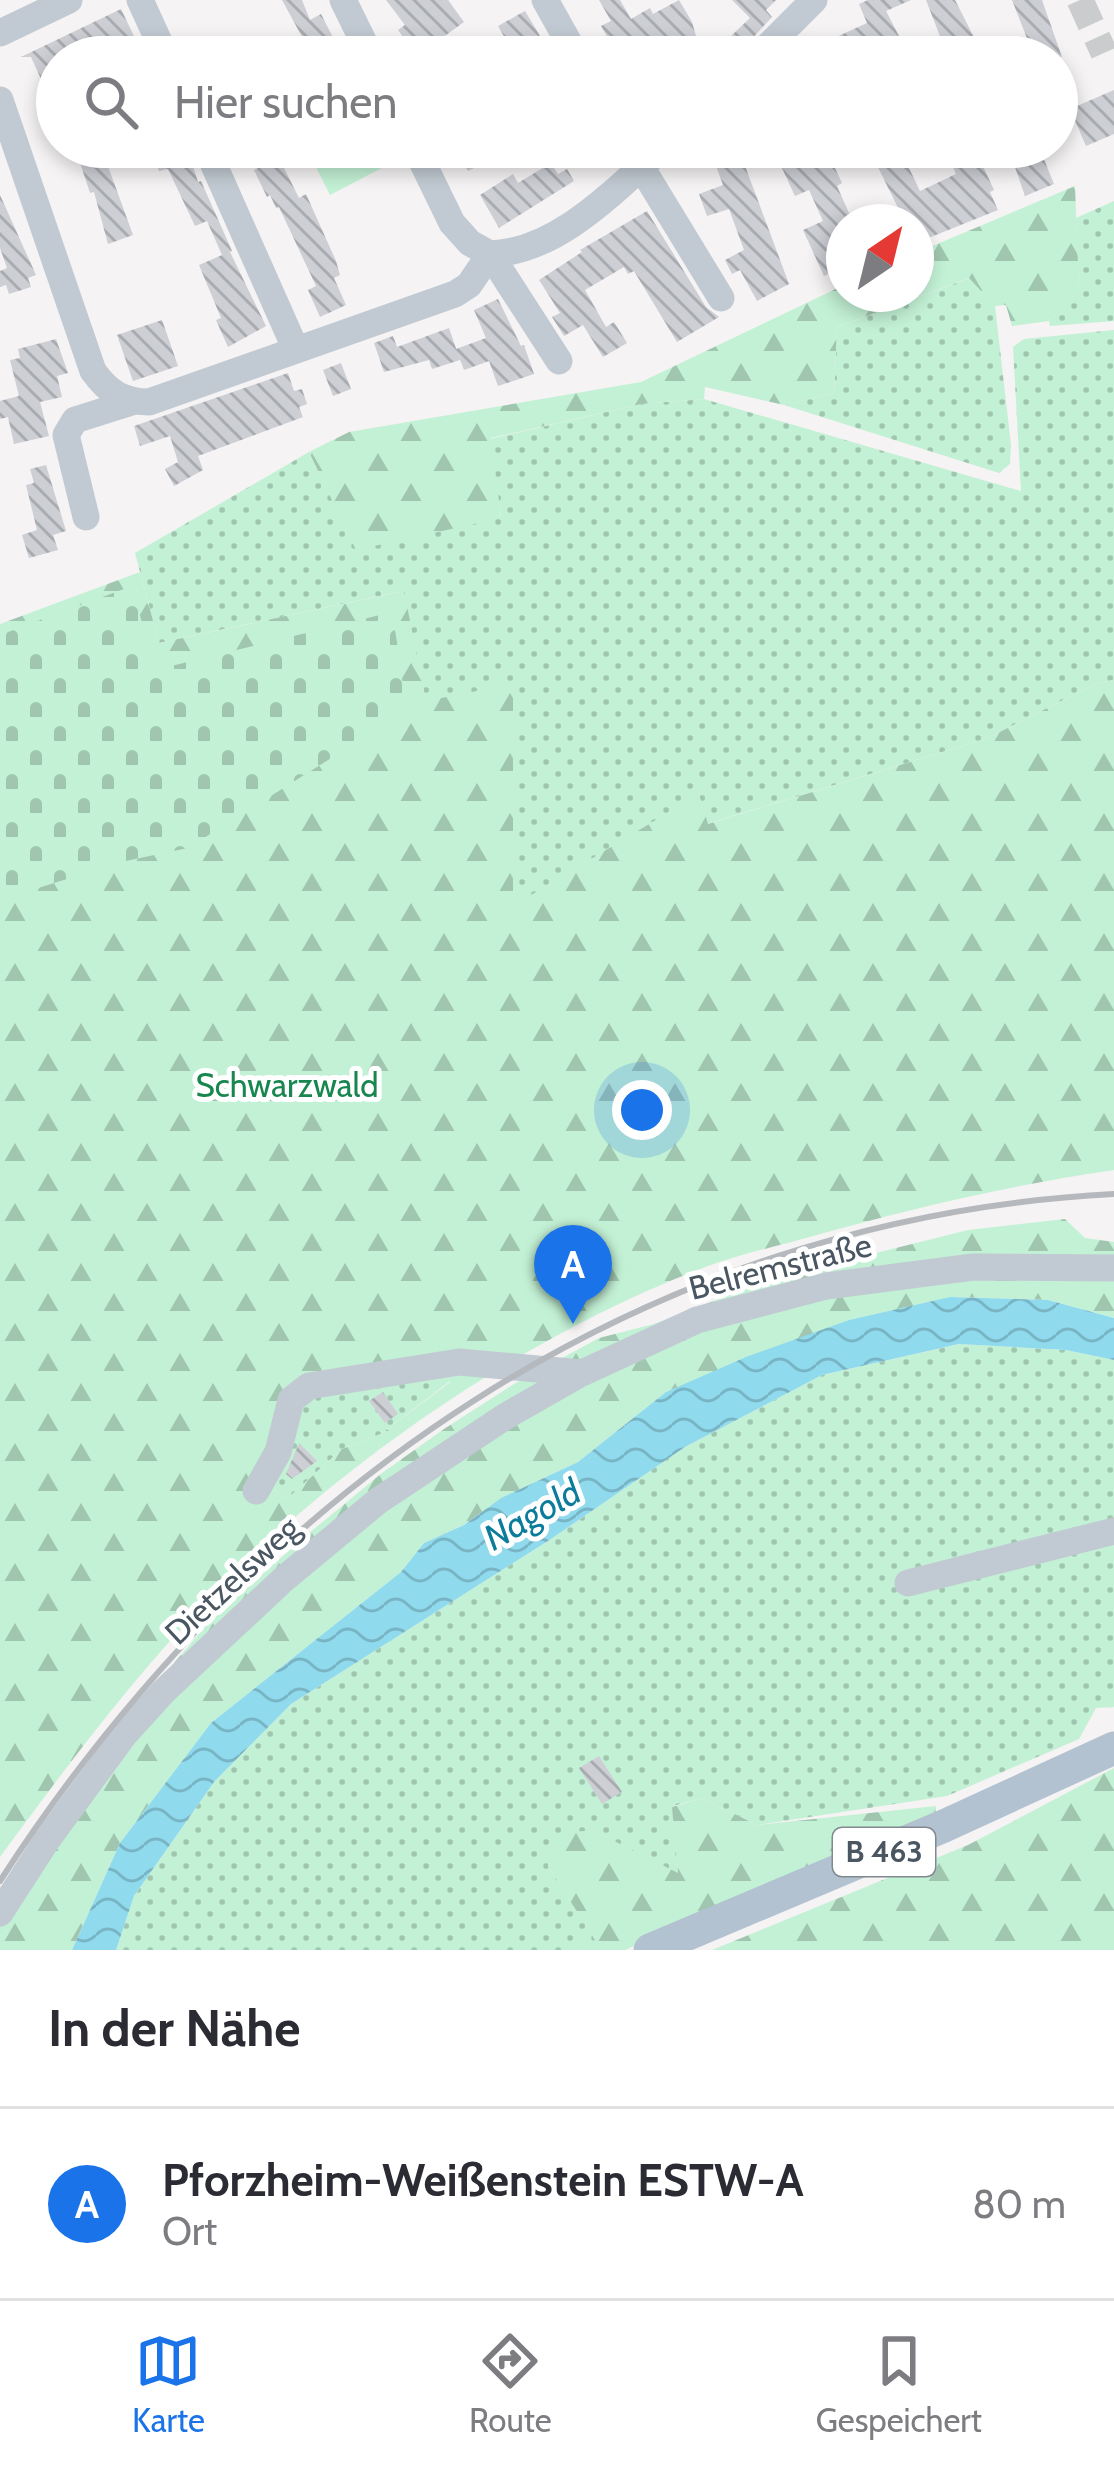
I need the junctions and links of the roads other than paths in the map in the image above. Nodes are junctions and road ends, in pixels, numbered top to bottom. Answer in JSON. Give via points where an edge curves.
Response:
{"nodes":[{"id":1,"x":69,"y":0,"type":"edge"},
{"id":2,"x":140,"y":0,"type":"edge"},
{"id":3,"x":344,"y":0,"type":"edge"},
{"id":4,"x":544,"y":0,"type":"edge"},
{"id":5,"x":814,"y":0,"type":"edge"},
{"id":6,"x":0,"y":33,"type":"edge"},
{"id":7,"x":156,"y":36,"type":"edge"},
{"id":8,"x":361,"y":36,"type":"edge"},
{"id":9,"x":565,"y":36,"type":"edge"},
{"id":10,"x":779,"y":36,"type":"edge"},
{"id":11,"x":0,"y":100,"type":"edge"},
{"id":12,"x":215,"y":168,"type":"edge"},
{"id":13,"x":425,"y":168,"type":"edge"},
{"id":14,"x":622,"y":168,"type":"edge"},
{"id":15,"x":641,"y":168,"type":"edge"},
{"id":16,"x":490,"y":254,"type":"junction"},
{"id":17,"x":721,"y":298,"type":"dead end"},
{"id":18,"x":296,"y":350,"type":"junction"},
{"id":19,"x":559,"y":361,"type":"dead end"},
{"id":20,"x":132,"y":402,"type":"junction"},
{"id":21,"x":86,"y":517,"type":"dead end"},
{"id":22,"x":1114,"y":1268,"type":"edge"},
{"id":23,"x":582,"y":1373,"type":"junction"},
{"id":24,"x":256,"y":1491,"type":"dead end"},
{"id":25,"x":1114,"y":1531,"type":"edge"},
{"id":26,"x":908,"y":1583,"type":"dead end"},
{"id":27,"x":1114,"y":1748,"type":"edge"},
{"id":28,"x":0,"y":1913,"type":"edge"},
{"id":29,"x":650,"y":1950,"type":"edge"}],
"edges":[{"from":1,"to":6,"type":"street"},
{"from":2,"to":7,"type":"street"},
{"from":3,"to":8,"type":"street"},
{"from":4,"to":9,"type":"street"},
{"from":5,"to":10,"type":"street"},
{"from":11,"to":20,"type":"street","via":[[93,371]]},
{"from":12,"to":18,"type":"street"},
{"from":13,"to":16,"type":"street","via":[[452,224]]},
{"from":14,"to":16,"type":"street","via":[[536,246]]},
{"from":15,"to":17,"type":"street"},
{"from":16,"to":18,"type":"street","via":[[455,294]]},
{"from":16,"to":19,"type":"street"},
{"from":18,"to":20,"type":"street"},
{"from":20,"to":21,"type":"street","via":[[68,426]]},
{"from":22,"to":23,"type":"street","name":"Belremstraße","via":[[986,1266],[826,1286],[698,1320]]},
{"from":23,"to":24,"type":"street","name":"Belremstraße","via":[[459,1362],[309,1386],[291,1400],[278,1452]]},
{"from":23,"to":28,"type":"street","name":"Dietzelsweg","via":[[377,1501],[285,1578],[124,1735]]},
{"from":25,"to":26,"type":"street"},
{"from":27,"to":29,"type":"main road","number":"B 463"}]}
